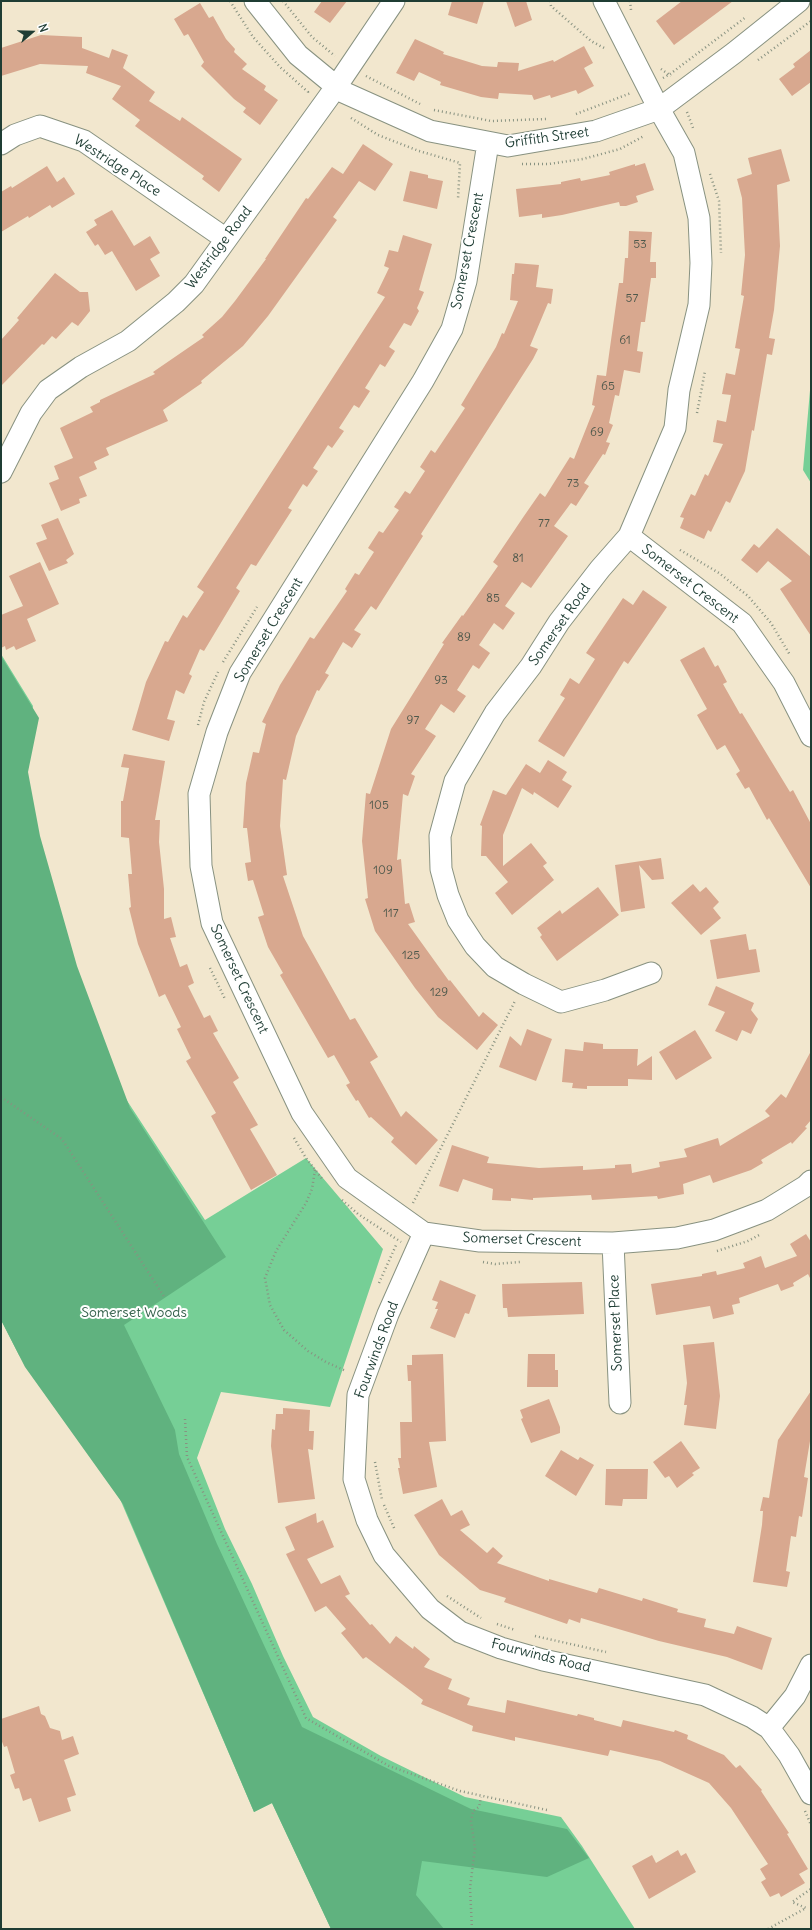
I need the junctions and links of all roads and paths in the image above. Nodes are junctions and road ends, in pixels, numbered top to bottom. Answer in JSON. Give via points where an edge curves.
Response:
{"nodes":[{"id":1,"x":230,"y":1,"type":"edge"},
{"id":2,"x":255,"y":1,"type":"edge"},
{"id":3,"x":283,"y":1,"type":"edge"},
{"id":4,"x":394,"y":1,"type":"edge"},
{"id":5,"x":550,"y":1,"type":"edge"},
{"id":6,"x":604,"y":1,"type":"edge"},
{"id":7,"x":799,"y":1,"type":"edge"},
{"id":8,"x":749,"y":15,"type":"dead end"},
{"id":9,"x":609,"y":50,"type":"dead end"},
{"id":10,"x":342,"y":61,"type":"junction"},
{"id":11,"x":670,"y":74,"type":"junction"},
{"id":12,"x":636,"y":88,"type":"junction"},
{"id":13,"x":322,"y":89,"type":"junction"},
{"id":14,"x":679,"y":94,"type":"junction"},
{"id":15,"x":303,"y":99,"type":"dead end"},
{"id":16,"x":425,"y":106,"type":"dead end"},
{"id":17,"x":659,"y":109,"type":"junction"},
{"id":18,"x":432,"y":110,"type":"dead end"},
{"id":19,"x":571,"y":115,"type":"dead end"},
{"id":20,"x":550,"y":118,"type":"dead end"},
{"id":21,"x":696,"y":134,"type":"dead end"},
{"id":22,"x":488,"y":142,"type":"junction"},
{"id":23,"x":1,"y":144,"type":"edge"},
{"id":24,"x":709,"y":171,"type":"dead end"},
{"id":25,"x":458,"y":202,"type":"dead end"},
{"id":26,"x":226,"y":239,"type":"junction"},
{"id":27,"x":721,"y":256,"type":"dead end"},
{"id":28,"x":705,"y":369,"type":"dead end"},
{"id":29,"x":697,"y":414,"type":"dead end"},
{"id":30,"x":1,"y":472,"type":"edge"},
{"id":31,"x":629,"y":536,"type":"junction"},
{"id":32,"x":674,"y":546,"type":"dead end"},
{"id":33,"x":261,"y":600,"type":"dead end"},
{"id":34,"x":791,"y":658,"type":"dead end"},
{"id":35,"x":196,"y":729,"type":"dead end"},
{"id":36,"x":811,"y":736,"type":"edge"},
{"id":37,"x":208,"y":963,"type":"dead end"},
{"id":38,"x":651,"y":973,"type":"dead end"},
{"id":39,"x":516,"y":1000,"type":"dead end"},
{"id":40,"x":228,"y":1006,"type":"dead end"},
{"id":41,"x":1,"y":1097,"type":"edge"},
{"id":42,"x":292,"y":1133,"type":"dead end"},
{"id":43,"x":315,"y":1170,"type":"junction"},
{"id":44,"x":811,"y":1181,"type":"edge"},
{"id":45,"x":328,"y":1185,"type":"dead end"},
{"id":46,"x":342,"y":1199,"type":"dead end"},
{"id":47,"x":409,"y":1210,"type":"dead end"},
{"id":48,"x":413,"y":1240,"type":"junction"},
{"id":49,"x":613,"y":1243,"type":"junction"},
{"id":50,"x":376,"y":1290,"type":"dead end"},
{"id":51,"x":165,"y":1298,"type":"dead end"},
{"id":52,"x":351,"y":1372,"type":"dead end"},
{"id":53,"x":620,"y":1403,"type":"dead end"},
{"id":54,"x":185,"y":1419,"type":"dead end"},
{"id":55,"x":375,"y":1461,"type":"dead end"},
{"id":56,"x":398,"y":1537,"type":"dead end"},
{"id":57,"x":442,"y":1593,"type":"dead end"},
{"id":58,"x":488,"y":1621,"type":"dead end"},
{"id":59,"x":495,"y":1623,"type":"dead end"},
{"id":60,"x":516,"y":1631,"type":"dead end"},
{"id":61,"x":531,"y":1635,"type":"dead end"},
{"id":62,"x":609,"y":1653,"type":"dead end"},
{"id":63,"x":811,"y":1665,"type":"edge"},
{"id":64,"x":768,"y":1728,"type":"junction"},
{"id":65,"x":481,"y":1797,"type":"junction"},
{"id":66,"x":808,"y":1802,"type":"edge"},
{"id":67,"x":547,"y":1810,"type":"dead end"},
{"id":68,"x":811,"y":1825,"type":"edge"},
{"id":69,"x":811,"y":1889,"type":"edge"},
{"id":70,"x":472,"y":1929,"type":"edge"},
{"id":71,"x":768,"y":1929,"type":"edge"}],
"edges":[{"from":1,"to":13,"type":"path","via":[[253,37],[280,67]]},
{"from":2,"to":13,"type":"street","name":"Griffith Street"},
{"from":3,"to":10,"type":"path","via":[[312,37]]},
{"from":4,"to":10,"type":"street","name":"Westridge Road"},
{"from":5,"to":9,"type":"path","via":[[551,6],[591,40]]},
{"from":6,"to":12,"type":"street","name":"Somerset Road"},
{"from":7,"to":14,"type":"street","name":"Griffith Street"},
{"from":8,"to":11,"type":"path"},
{"from":10,"to":13,"type":"street","name":"Westridge Road"},
{"from":10,"to":13,"type":"path"},
{"from":10,"to":16,"type":"path"},
{"from":11,"to":12,"type":"path"},
{"from":11,"to":14,"type":"path"},
{"from":12,"to":17,"type":"street","name":"Somerset Road"},
{"from":12,"to":19,"type":"path"},
{"from":13,"to":15,"type":"path"},
{"from":13,"to":22,"type":"street","name":"Griffith Street","via":[[343,92],[430,132]]},
{"from":13,"to":25,"type":"path","via":[[378,135],[460,163]]},
{"from":13,"to":26,"type":"street","name":"Westridge Road"},
{"from":14,"to":17,"type":"street","name":"Griffith Street"},
{"from":14,"to":21,"type":"path"},
{"from":17,"to":22,"type":"street","name":"Griffith Street","via":[[596,131],[508,146]]},
{"from":17,"to":31,"type":"street","name":"Somerset Road","via":[[684,153],[699,218],[699,305],[679,390],[675,428]]},
{"from":18,"to":20,"type":"path","via":[[491,120]]},
{"from":22,"to":48,"type":"street","name":"Somerset Crescent","via":[[466,281],[452,329],[423,381],[240,673],[217,732],[199,794],[201,866],[212,923],[302,1113],[347,1178]]},
{"from":23,"to":26,"type":"street","name":"Westridge Place","via":[[14,135],[40,126],[84,141]]},
{"from":24,"to":27,"type":"path","via":[[719,200]]},
{"from":26,"to":30,"type":"street","name":"Westridge Road","via":[[194,284],[176,302],[128,341],[81,367],[48,390],[31,413]]},
{"from":28,"to":29,"type":"path"},
{"from":31,"to":36,"type":"street","name":"Somerset Crescent","via":[[742,623],[784,683]]},
{"from":31,"to":38,"type":"street","name":"Somerset Road","via":[[559,622],[531,666],[495,713],[455,781],[440,836],[441,869],[458,920],[474,946],[495,967],[524,984],[561,1002],[605,990]]},
{"from":32,"to":34,"type":"path","via":[[719,573],[748,596],[771,623]]},
{"from":33,"to":35,"type":"path","via":[[226,654],[204,702]]},
{"from":37,"to":40,"type":"path"},
{"from":39,"to":47,"type":"path"},
{"from":41,"to":51,"type":"path","via":[[62,1139]]},
{"from":42,"to":43,"type":"path"},
{"from":43,"to":45,"type":"path"},
{"from":43,"to":52,"type":"path","via":[[306,1204],[276,1251],[265,1278],[270,1305],[284,1330],[308,1351]]},
{"from":44,"to":49,"type":"street","name":"Somerset Crescent","via":[[767,1210],[714,1230],[677,1238]]},
{"from":46,"to":48,"type":"path","via":[[358,1214]]},
{"from":48,"to":49,"type":"street","name":"Somerset Crescent"},
{"from":48,"to":50,"type":"path","via":[[388,1261]]},
{"from":48,"to":64,"type":"street","name":"Fourwinds Road","via":[[358,1395],[354,1479],[367,1520],[384,1555],[430,1608],[460,1632],[501,1648],[543,1660],[705,1695],[752,1717]]},
{"from":49,"to":53,"type":"street","name":"Somerset Place"},
{"from":54,"to":65,"type":"path","via":[[187,1457],[306,1718],[389,1766]]},
{"from":55,"to":56,"type":"path","via":[[383,1503]]},
{"from":57,"to":58,"type":"path"},
{"from":59,"to":60,"type":"path"},
{"from":61,"to":62,"type":"path"},
{"from":63,"to":64,"type":"street","via":[[795,1696]]},
{"from":64,"to":66,"type":"street","name":"Fourwinds Road","via":[[789,1755]]},
{"from":65,"to":67,"type":"path"},
{"from":65,"to":70,"type":"path","via":[[471,1821],[475,1848],[470,1888]]},
{"from":66,"to":68,"type":"path"},
{"from":69,"to":71,"type":"path","via":[[792,1902],[806,1908]]}]}
